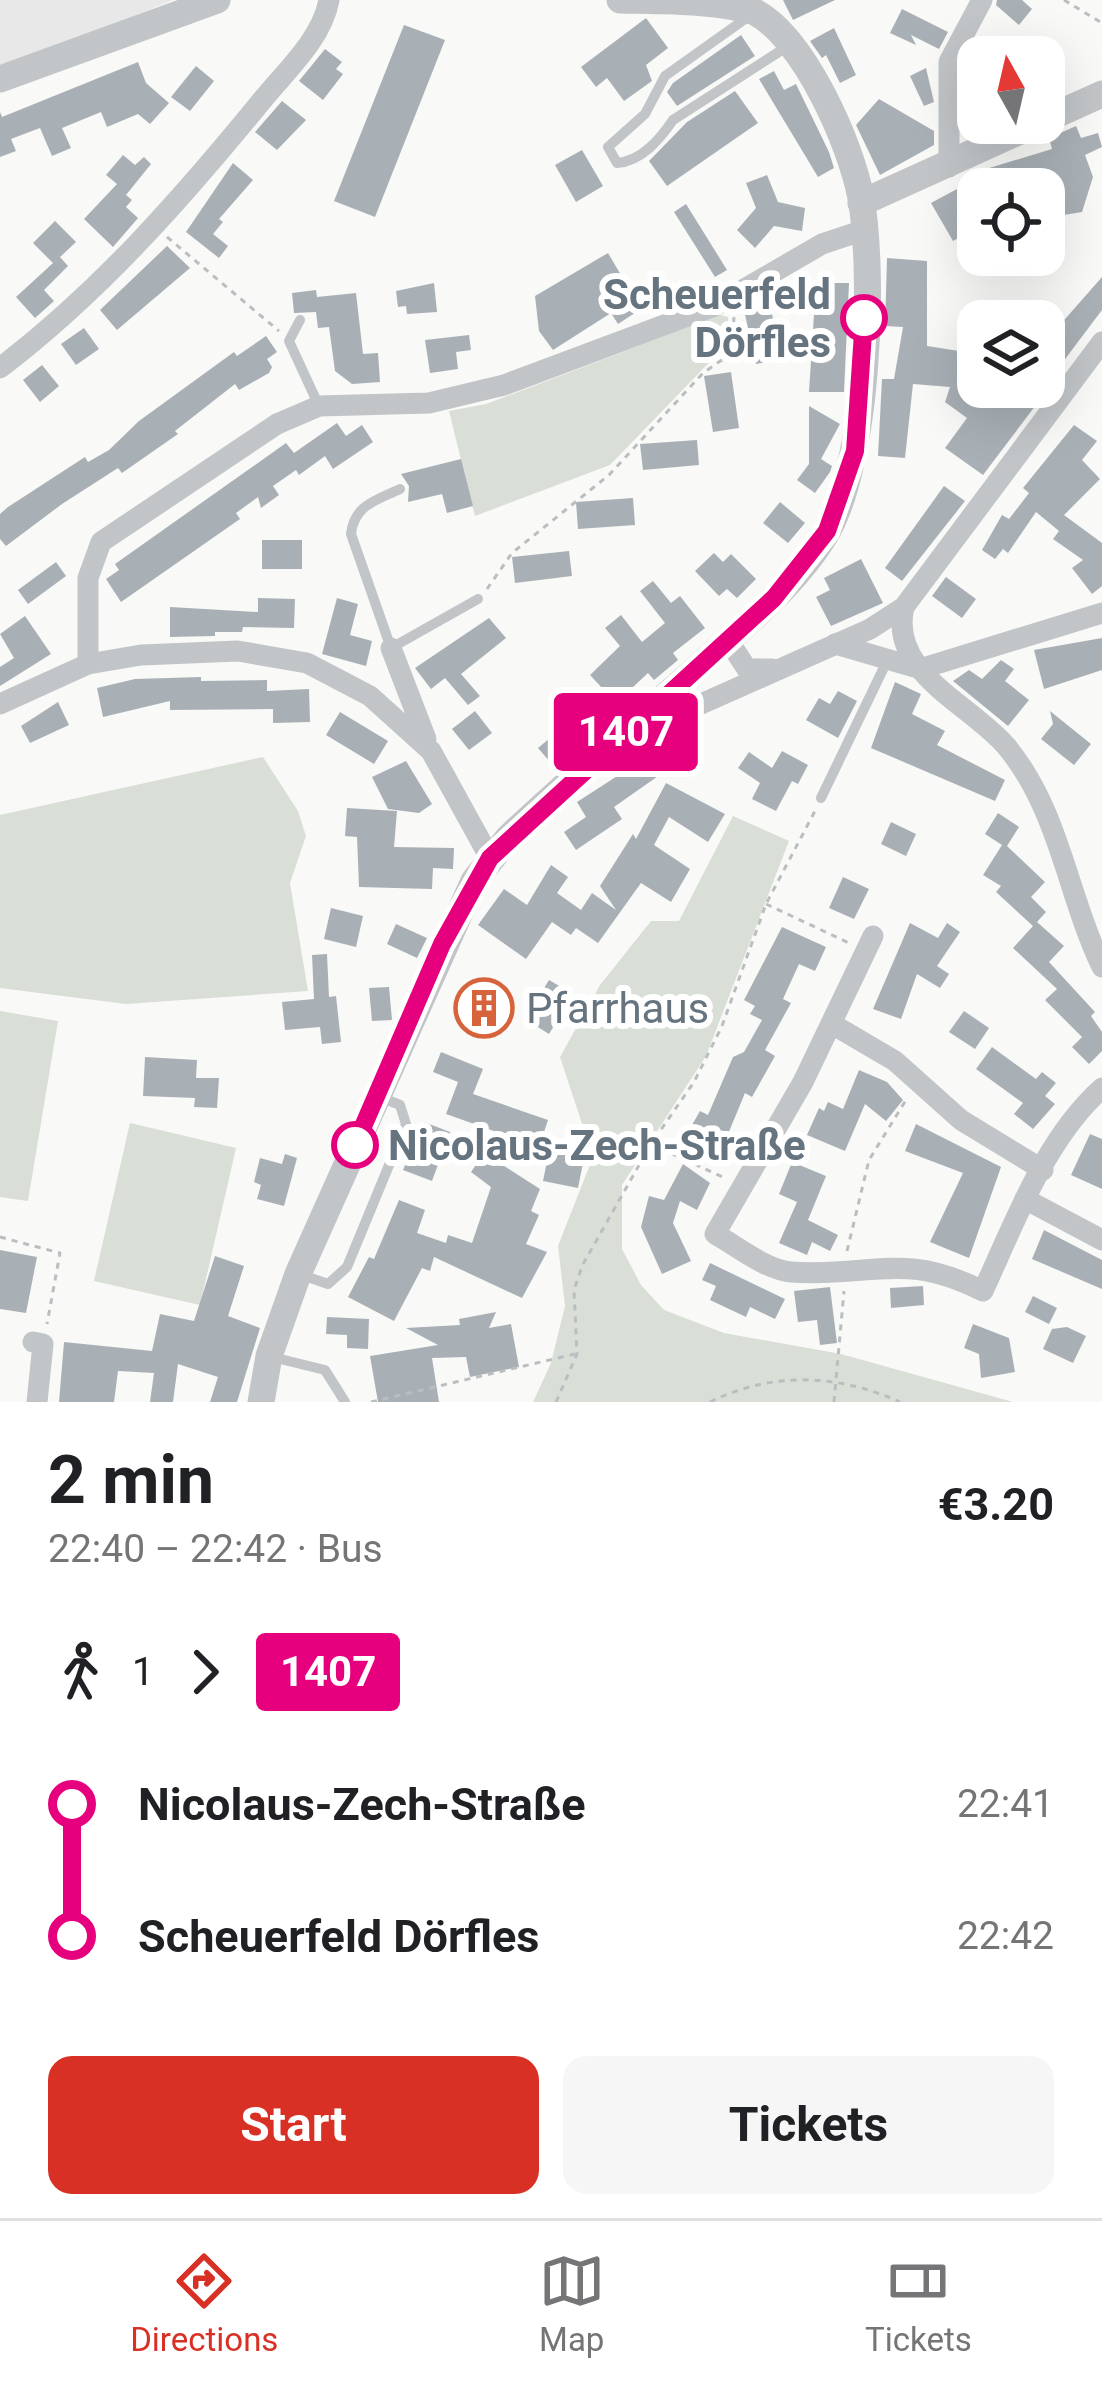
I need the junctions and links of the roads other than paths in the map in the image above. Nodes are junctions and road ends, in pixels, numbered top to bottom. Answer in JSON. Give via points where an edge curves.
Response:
{"nodes":[{"id":1,"x":217,"y":0,"type":"edge"},
{"id":2,"x":329,"y":0,"type":"edge"},
{"id":3,"x":620,"y":0,"type":"edge"},
{"id":4,"x":982,"y":0,"type":"edge"},
{"id":5,"x":750,"y":7,"type":"edge"},
{"id":6,"x":791,"y":44,"type":"junction"},
{"id":7,"x":0,"y":80,"type":"edge"},
{"id":8,"x":1102,"y":94,"type":"edge"},
{"id":9,"x":651,"y":102,"type":"junction"},
{"id":10,"x":668,"y":125,"type":"junction"},
{"id":11,"x":949,"y":167,"type":"junction"},
{"id":12,"x":863,"y":216,"type":"junction"},
{"id":13,"x":300,"y":320,"type":"dead end"},
{"id":14,"x":1102,"y":342,"type":"edge"},
{"id":15,"x":0,"y":368,"type":"edge"},
{"id":16,"x":319,"y":406,"type":"junction"},
{"id":17,"x":400,"y":489,"type":"dead end"},
{"id":18,"x":478,"y":599,"type":"road end"},
{"id":19,"x":904,"y":607,"type":"junction"},
{"id":20,"x":1102,"y":613,"type":"edge"},
{"id":21,"x":728,"y":640,"type":"junction"},
{"id":22,"x":834,"y":644,"type":"junction"},
{"id":23,"x":391,"y":648,"type":"junction"},
{"id":24,"x":889,"y":656,"type":"junction"},
{"id":25,"x":88,"y":664,"type":"junction"},
{"id":26,"x":779,"y":668,"type":"junction"},
{"id":27,"x":920,"y":669,"type":"junction"},
{"id":28,"x":0,"y":704,"type":"edge"},
{"id":29,"x":614,"y":743,"type":"junction"},
{"id":30,"x":431,"y":751,"type":"junction"},
{"id":31,"x":821,"y":798,"type":"road end"},
{"id":32,"x":490,"y":858,"type":"junction"},
{"id":33,"x":1096,"y":932,"type":"edge"},
{"id":34,"x":873,"y":936,"type":"road end"},
{"id":35,"x":1102,"y":967,"type":"edge"},
{"id":36,"x":832,"y":1024,"type":"junction"},
{"id":37,"x":1102,"y":1088,"type":"edge"},
{"id":38,"x":376,"y":1096,"type":"junction"},
{"id":39,"x":1043,"y":1170,"type":"junction"},
{"id":40,"x":1025,"y":1199,"type":"junction"},
{"id":41,"x":1102,"y":1240,"type":"edge"},
{"id":42,"x":298,"y":1274,"type":"junction"},
{"id":43,"x":38,"y":1343,"type":"road end"},
{"id":44,"x":269,"y":1356,"type":"junction"},
{"id":45,"x":37,"y":1402,"type":"edge"},
{"id":46,"x":261,"y":1402,"type":"edge"},
{"id":47,"x":345,"y":1402,"type":"edge"}],
"edges":[{"from":1,"to":7,"type":"street"},
{"from":2,"to":15,"type":"street","via":[[319,30],[155,226]]},
{"from":3,"to":5,"type":"street"},
{"from":4,"to":11,"type":"street","via":[[949,62]]},
{"from":5,"to":6,"type":"street"},
{"from":5,"to":9,"type":"lane","via":[[665,76]]},
{"from":6,"to":10,"type":"lane"},
{"from":6,"to":12,"type":"street","via":[[831,115]]},
{"from":8,"to":11,"type":"street"},
{"from":9,"to":10,"type":"lane"},
{"from":9,"to":10,"type":"lane","via":[[610,142],[613,159],[629,162]]},
{"from":11,"to":12,"type":"street"},
{"from":12,"to":16,"type":"street","via":[[731,298],[463,399]]},
{"from":12,"to":21,"type":"street","via":[[861,399],[843,495],[810,559]]},
{"from":13,"to":16,"type":"lane","via":[[289,341]]},
{"from":14,"to":19,"type":"street"},
{"from":16,"to":25,"type":"street","via":[[277,424],[101,542],[88,578]]},
{"from":17,"to":23,"type":"lane","via":[[364,506],[351,534]]},
{"from":18,"to":23,"type":"lane"},
{"from":19,"to":22,"type":"street"},
{"from":19,"to":27,"type":"street","via":[[904,648]]},
{"from":20,"to":27,"type":"street"},
{"from":21,"to":26,"type":"street","via":[[749,670]]},
{"from":21,"to":29,"type":"street"},
{"from":22,"to":24,"type":"street"},
{"from":22,"to":26,"type":"street"},
{"from":23,"to":30,"type":"street"},
{"from":24,"to":27,"type":"street"},
{"from":24,"to":31,"type":"lane"},
{"from":25,"to":28,"type":"street"},
{"from":25,"to":30,"type":"street","via":[[192,652],[290,659],[370,696]]},
{"from":26,"to":29,"type":"street"},
{"from":27,"to":33,"type":"street","via":[[999,739],[1036,790]]},
{"from":29,"to":32,"type":"street"},
{"from":30,"to":32,"type":"street"},
{"from":32,"to":38,"type":"street","via":[[442,944]]},
{"from":33,"to":35,"type":"street"},
{"from":34,"to":36,"type":"street"},
{"from":36,"to":39,"type":"street"},
{"from":36,"to":40,"type":"street","via":[[716,1234],[778,1269],[907,1264],[983,1291]]},
{"from":37,"to":39,"type":"street"},
{"from":38,"to":42,"type":"street"},
{"from":38,"to":42,"type":"lane","via":[[400,1105],[406,1124],[347,1267],[328,1284]]},
{"from":39,"to":40,"type":"street"},
{"from":40,"to":41,"type":"street"},
{"from":42,"to":44,"type":"street"},
{"from":43,"to":45,"type":"street"},
{"from":44,"to":46,"type":"street"},
{"from":44,"to":47,"type":"lane","via":[[326,1370]]}]}
